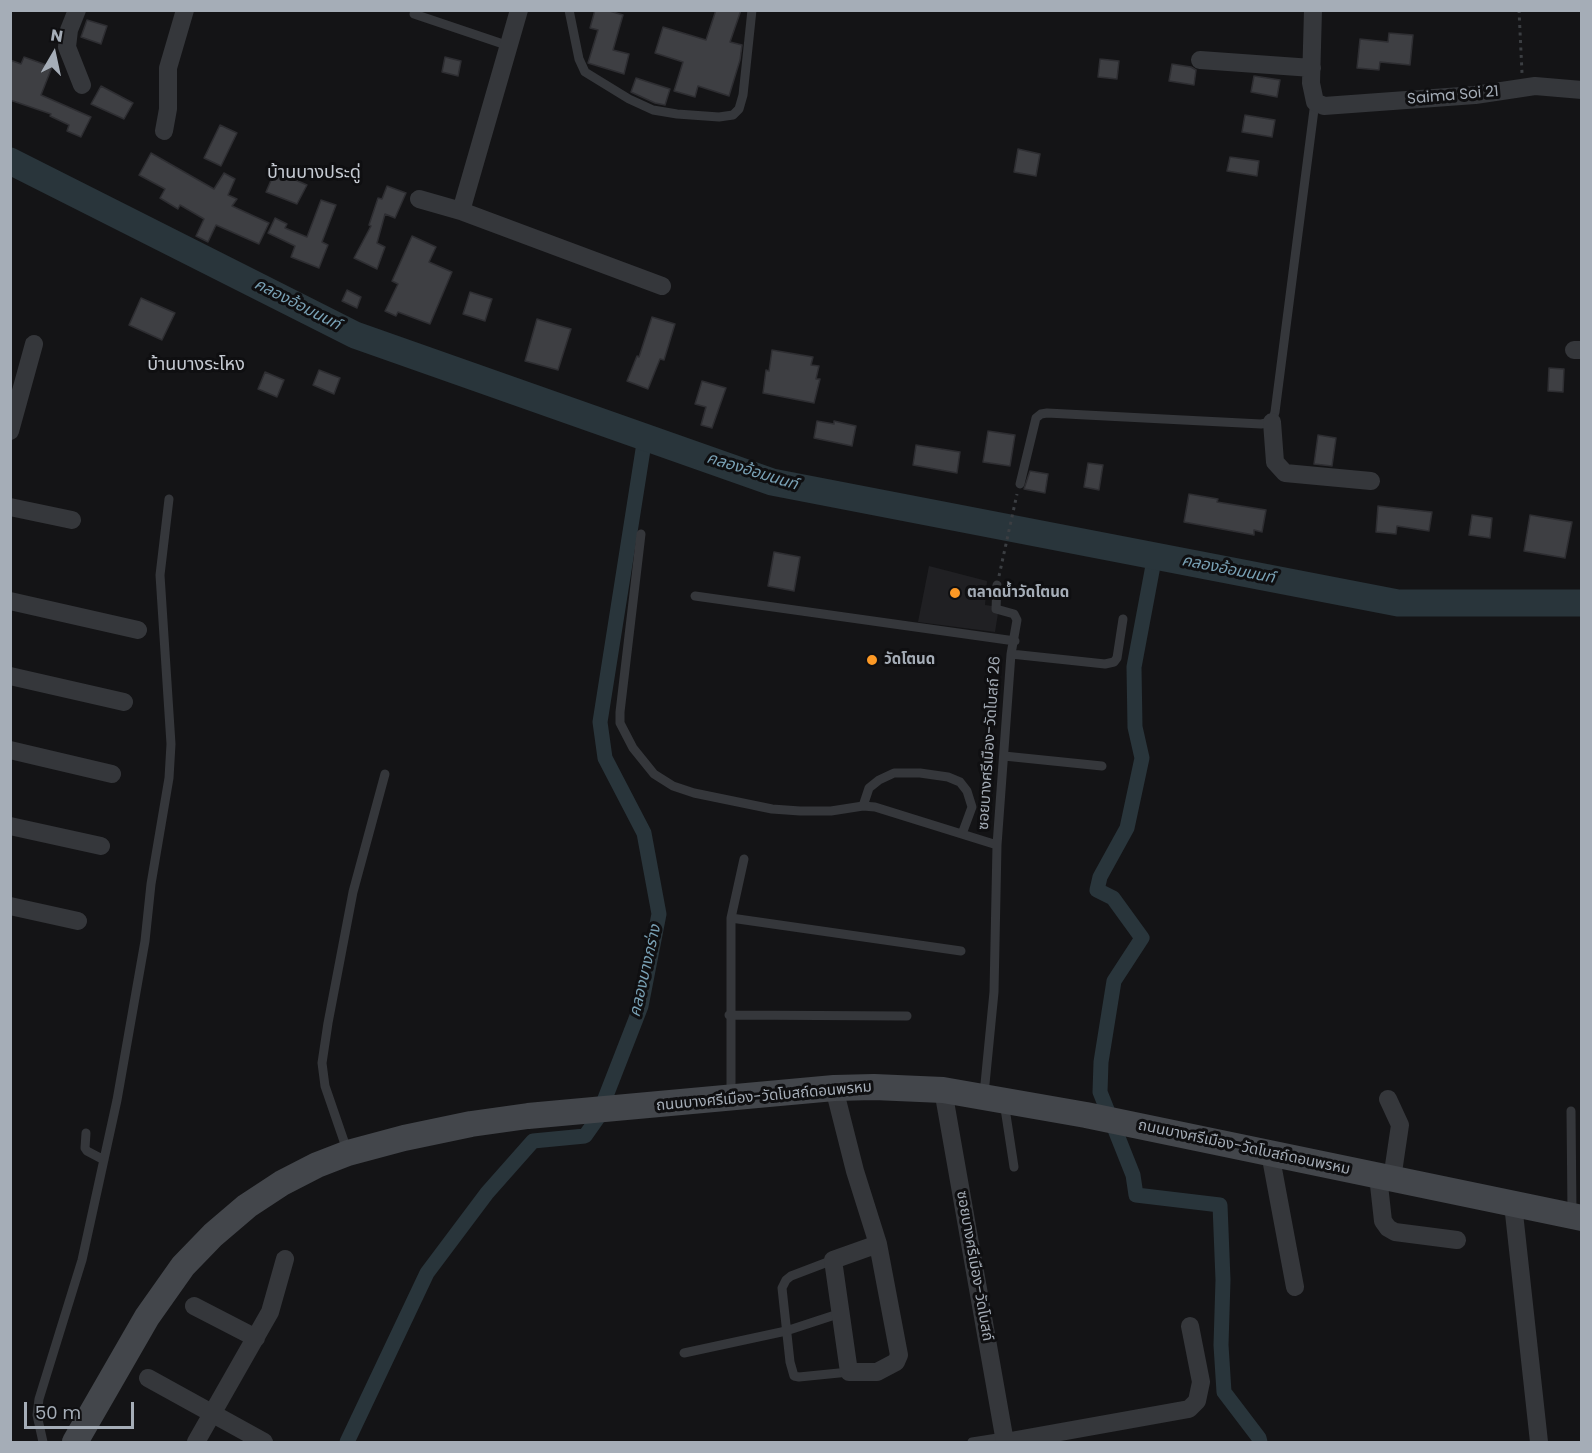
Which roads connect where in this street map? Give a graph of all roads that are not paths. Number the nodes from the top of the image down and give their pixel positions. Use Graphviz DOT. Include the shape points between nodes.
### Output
graph roads {
  1 [pos="77,10"];
  2 [pos="185,10"];
  3 [pos="519,10"];
  4 [pos="569,10"];
  5 [pos="752,10"];
  6 [pos="1314,10"];
  7 [pos="414,14"];
  8 [pos="509,46"];
  9 [pos="1200,60"];
  10 [pos="1312,68"];
  11 [pos="82,85"];
  12 [pos="1581,90"];
  13 [pos="1320,104"];
  14 [pos="164,131"];
  15 [pos="418,199"];
  16 [pos="460,211"];
  17 [pos="662,286"];
  18 [pos="33,344"];
  19 [pos="1272,422"];
  20 [pos="10,431"];
  21 [pos="1371,481"];
  22 [pos="1020,484"];
  23 [pos="169,500"];
  24 [pos="10,507"];
  25 [pos="72,520"];
  26 [pos="641,534"];
  27 [pos="997,585"];
  28 [pos="695,596"];
  29 [pos="10,601"];
  30 [pos="1123,619"];
  31 [pos="138,630"];
  32 [pos="1015,641"];
  33 [pos="1011,654"];
  34 [pos="10,676"];
  35 [pos="124,702"];
  36 [pos="10,750"];
  37 [pos="1004,756"];
  38 [pos="1102,765"];
  39 [pos="112,774"];
  40 [pos="385,774"];
  41 [pos="863,806"];
  42 [pos="10,826"];
  43 [pos="962,834"];
  44 [pos="998,845"];
  45 [pos="101,846"];
  46 [pos="744,859"];
  47 [pos="10,906"];
  48 [pos="731,918"];
  49 [pos="78,921"];
  50 [pos="961,951"];
  51 [pos="729,1015"];
  52 [pos="907,1016"];
  53 [pos="834,1088"];
  54 [pos="943,1090"];
  55 [pos="730,1099"];
  56 [pos="993,1099"];
  57 [pos="1388,1099"];
  58 [pos="1571,1111"];
  59 [pos="86,1133"];
  60 [pos="348,1153"];
  61 [pos="1270,1153"];
  62 [pos="104,1160"];
  63 [pos="1014,1167"];
  64 [pos="1385,1177"];
  65 [pos="1513,1204"];
  66 [pos="1577,1217"];
  67 [pos="1457,1240"];
  68 [pos="878,1244"];
  69 [pos="285,1259"];
  70 [pos="833,1260"];
  71 [pos="1295,1287"];
  72 [pos="194,1306"];
  73 [pos="840,1313"];
  74 [pos="1190,1326"];
  75 [pos="786,1331"];
  76 [pos="256,1338"];
  77 [pos="684,1353"];
  78 [pos="849,1372"];
  79 [pos="148,1378"];
  80 [pos="212,1413"];
  81 [pos="1004,1441"];
  82 [pos="264,1442"];
  83 [pos="43,1443"];
  84 [pos="75,1443"];
  85 [pos="196,1443"];
  86 [pos="972,1443"];
  87 [pos="1539,1443"];
  1 -- 11 [label="street" via="67,46"];
  2 -- 14 [label="street" via="168,68"];
  3 -- 8 [label="street"];
  4 -- 5 [label="lane" via="585,72 653,110 718,117 733,115 739,109"];
  6 -- 10 [label="street"];
  7 -- 8 [label="lane"];
  8 -- 16 [label="street"];
  9 -- 10 [label="street"];
  10 -- 13 [label="street" via="1311,83"];
  12 -- 13 [label="street, Saima Soi 21" via="1529,83 1498,93"];
  13 -- 19 [label="lane"];
  15 -- 16 [label="street"];
  16 -- 17 [label="street"];
  18 -- 20 [label="street"];
  19 -- 21 [label="street" via="1275,462 1285,473"];
  19 -- 22 [label="lane" via="1041,414 1036,418"];
  23 -- 62 [label="lane" via="160,575 170,778 145,941"];
  24 -- 25 [label="street"];
  26 -- 41 [label="lane" via="620,723 633,748 654,774 694,793 772,809 831,811"];
  27 -- 32 [label="lane" via="996,609 1017,616"];
  28 -- 32 [label="lane, ซอยบางศรีเมือง-วัดโบสถ์ 26"];
  29 -- 31 [label="street"];
  30 -- 33 [label="lane" via="1118,658 1114,662"];
  32 -- 33 [label="lane, ซอยบางศรีเมือง-วัดโบสถ์ 26"];
  33 -- 37 [label="lane, ซอยบางศรีเมือง-วัดโบสถ์ 26"];
  34 -- 35 [label="street"];
  36 -- 39 [label="street"];
  37 -- 38 [label="lane"];
  37 -- 44 [label="lane, ซอยบางศรีเมือง-วัดโบสถ์ 26"];
  40 -- 60 [label="lane" via="353,892 322,1063 325,1086"];
  41 -- 43 [label="lane"];
  41 -- 43 [label="lane" via="869,788 894,773 948,777 960,782 972,807"];
  42 -- 45 [label="street"];
  43 -- 44 [label="lane"];
  44 -- 56 [label="lane, ซอยบางศรีเมือง-วัดโบสถ์ 26"];
  46 -- 48 [label="lane"];
  47 -- 49 [label="street"];
  48 -- 50 [label="lane"];
  48 -- 51 [label="lane"];
  51 -- 52 [label="lane"];
  51 -- 55 [label="lane"];
  53 -- 54 [label="street, ถนนบางศรีเมือง-วัดโบสถ์ดอนพรหม"];
  53 -- 55 [label="street, ถนนบางศรีเมือง-วัดโบสถ์ดอนพรหม"];
  53 -- 68 [label="street"];
  54 -- 56 [label="street, ถนนบางศรีเมือง-วัดโบสถ์ดอนพรหม"];
  54 -- 81 [label="street, ซอยบางศรีเมือง-วัดโบสถ์"];
  55 -- 60 [label="street, ถนนบางศรีเมือง-วัดโบสถ์ดอนพรหม" via="471,1124"];
  56 -- 61 [label="street, ถนนบางศรีเมือง-วัดโบสถ์ดอนพรหม"];
  56 -- 63 [label="lane, ซอยบางศรีเมือง-วัดโบสถ์ 26"];
  57 -- 64 [label="street" via="1400,1125"];
  58 -- 66 [label="lane"];
  59 -- 62 [label="lane" via="85,1148"];
  60 -- 84 [label="street, ถนนบางศรีเมือง-วัดโบสถ์ดอนพรหม" via="265,1194 213,1235 183,1266 147,1317"];
  61 -- 64 [label="street, ถนนบางศรีเมือง-วัดโบสถ์ดอนพรหม"];
  61 -- 71 [label="street"];
  62 -- 83 [label="lane" via="82,1260 39,1399"];
  64 -- 65 [label="street, ถนนบางศรีเมือง-วัดโบสถ์ดอนพรหม"];
  64 -- 67 [label="street" via="1383,1221 1388,1228"];
  65 -- 66 [label="street, ถนนบางศรีเมือง-วัดโบสถ์ดอนพรหม"];
  65 -- 87 [label="street"];
  68 -- 70 [label="street"];
  68 -- 78 [label="street" via="899,1355 878,1372"];
  69 -- 76 [label="street" via="270,1312"];
  70 -- 73 [label="street"];
  70 -- 75 [label="lane" via="786,1280 781,1297"];
  72 -- 76 [label="street"];
  73 -- 75 [label="lane"];
  73 -- 78 [label="street"];
  74 -- 81 [label="street" via="1201,1382 1197,1401 1189,1409"];
  75 -- 77 [label="lane"];
  75 -- 78 [label="lane" via="794,1376"];
  76 -- 80 [label="street"];
  79 -- 80 [label="street"];
  80 -- 82 [label="street"];
  80 -- 85 [label="street"];
  81 -- 86 [label="lane"];
}
